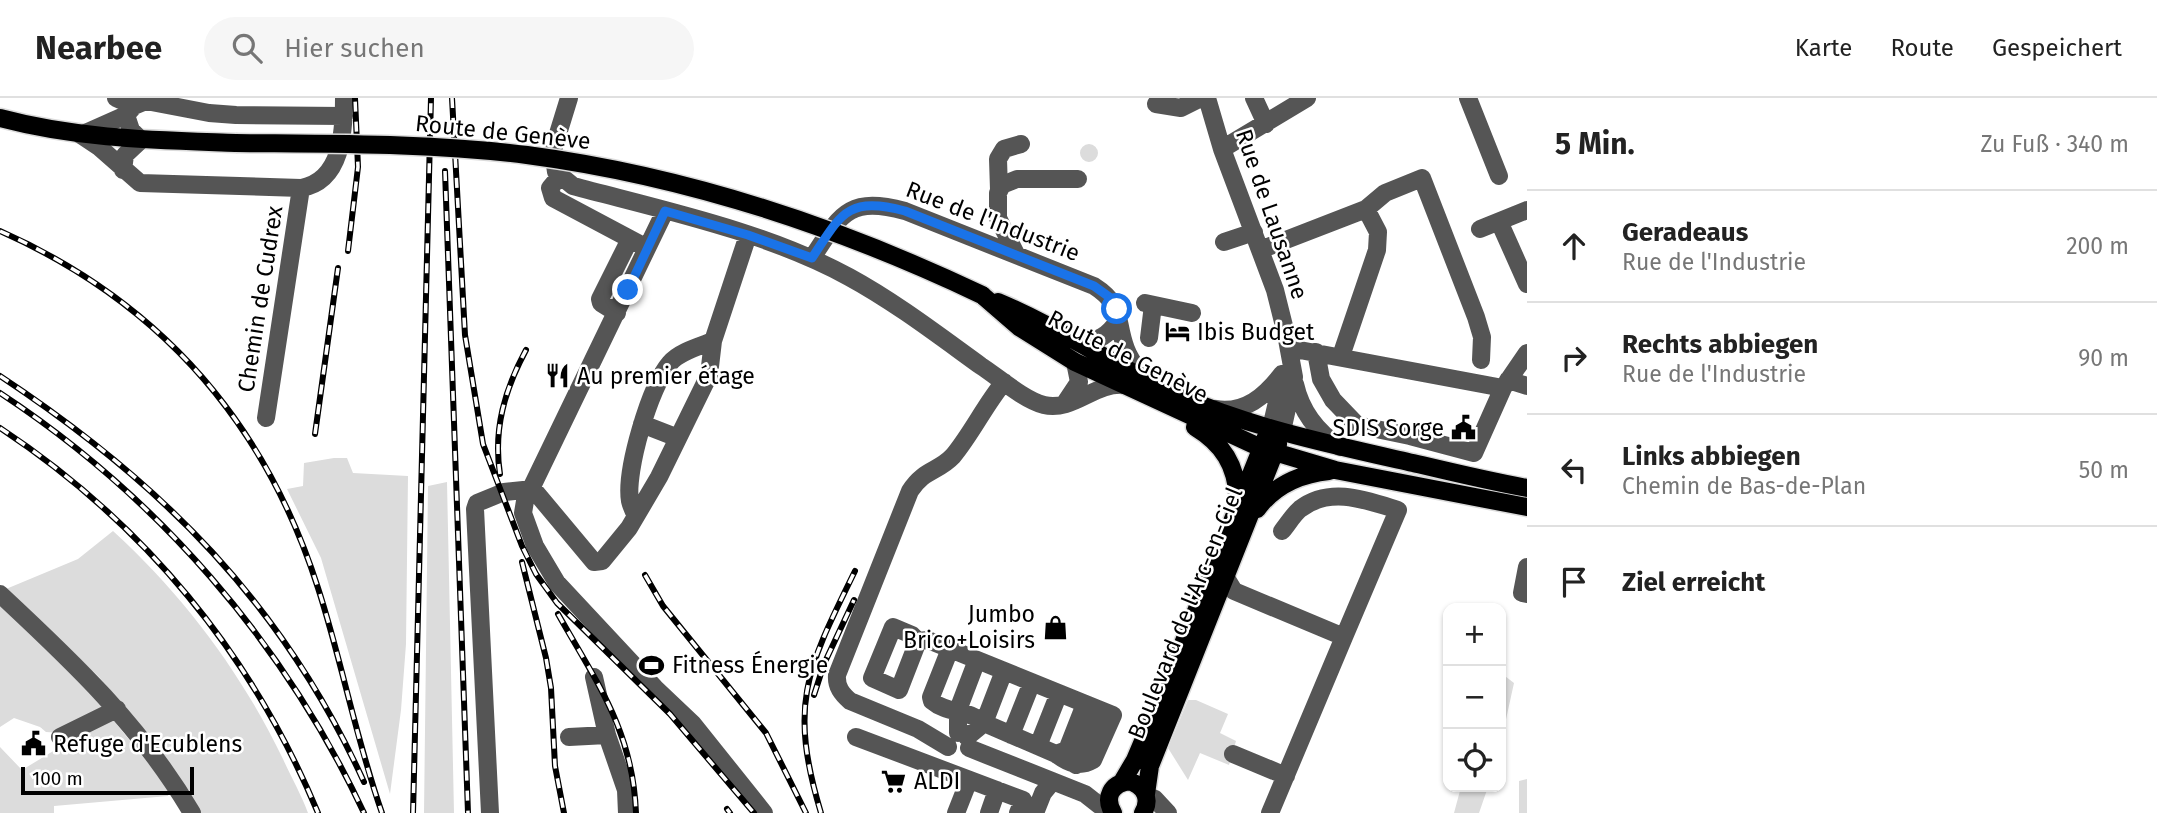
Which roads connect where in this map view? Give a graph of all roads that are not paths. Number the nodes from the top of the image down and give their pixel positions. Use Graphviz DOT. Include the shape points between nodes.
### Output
graph roads {
  1 [pos="116,98"];
  2 [pos="569,98"];
  3 [pos="1200,98"];
  4 [pos="1207,98"];
  5 [pos="1255,98"];
  6 [pos="1307,98"];
  7 [pos="1468,98"];
  8 [pos="179,102"];
  9 [pos="1156,104"];
  10 [pos="344,107"];
  11 [pos="130,111"];
  12 [pos="0,118"];
  13 [pos="1266,124"];
  14 [pos="81,135"];
  15 [pos="141,140"];
  16 [pos="1021,144"];
  17 [pos="1222,149"];
  18 [pos="123,170"];
  19 [pos="560,176"];
  20 [pos="1499,176"];
  21 [pos="1078,179"];
  22 [pos="301,188"];
  23 [pos="999,190"];
  24 [pos="1366,209"];
  25 [pos="1527,210"];
  26 [pos="665,211"];
  27 [pos="1502,228"];
  28 [pos="1480,229"];
  29 [pos="1254,232"];
  30 [pos="748,235"];
  31 [pos="630,239"];
  32 [pos="1224,242"];
  33 [pos="647,248"];
  34 [pos="1260,250"];
  35 [pos="1016,254"];
  36 [pos="812,258"];
  37 [pos="1527,284"];
  38 [pos="982,295"];
  39 [pos="1152,303"];
  40 [pos="617,313"];
  41 [pos="1192,313"];
  42 [pos="1117,315"];
  43 [pos="1149,338"];
  44 [pos="713,341"];
  45 [pos="1082,343"];
  46 [pos="1289,348"];
  47 [pos="1316,352"];
  48 [pos="1527,353"];
  49 [pos="1341,356"];
  50 [pos="1481,360"];
  51 [pos="1075,362"];
  52 [pos="1288,376"];
  53 [pos="1004,382"];
  54 [pos="1506,384"];
  55 [pos="1136,385"];
  56 [pos="1527,386"];
  57 [pos="1065,403"];
  58 [pos="1210,408"];
  59 [pos="266,418"];
  60 [pos="642,424"];
  61 [pos="1277,429"];
  62 [pos="678,438"];
  63 [pos="1340,447"];
  64 [pos="1268,450"];
  65 [pos="1335,470"];
  66 [pos="1527,488"];
  67 [pos="533,489"];
  68 [pos="1238,501"];
  69 [pos="1527,508"];
  70 [pos="1251,515"];
  71 [pos="636,516"];
  72 [pos="1282,531"];
  73 [pos="1527,567"];
  74 [pos="1226,578"];
  75 [pos="0,594"];
  76 [pos="1527,594"];
  77 [pos="1344,637"];
  78 [pos="918,641"];
  79 [pos="950,649"];
  80 [pos="977,660"];
  81 [pos="1004,671"];
  82 [pos="594,677"];
  83 [pos="1032,682"];
  84 [pos="899,690"];
  85 [pos="1059,693"];
  86 [pos="117,709"];
  87 [pos="958,710"];
  88 [pos="1089,711"];
  89 [pos="891,717"];
  90 [pos="984,723"];
  91 [pos="607,735"];
  92 [pos="1011,735"];
  93 [pos="60,737"];
  94 [pos="569,737"];
  95 [pos="856,737"];
  96 [pos="1038,747"];
  97 [pos="958,749"];
  98 [pos="1056,754"];
  99 [pos="1233,754"];
  100 [pos="1286,776"];
  101 [pos="969,780"];
  102 [pos="1052,782"];
  103 [pos="1118,785"];
  104 [pos="997,790"];
  105 [pos="1085,794"];
  106 [pos="1145,804"];
  107 [pos="1110,811"];
  108 [pos="192,813"];
  109 [pos="490,813"];
  110 [pos="627,813"];
  111 [pos="764,813"];
  112 [pos="956,813"];
  113 [pos="989,813"];
  114 [pos="1018,813"];
  115 [pos="1035,813"];
  116 [pos="1168,813"];
  117 [pos="1270,813"];
  1 -- 11 [label="street, Chemin de Cudrex"];
  2 -- 19 [label="street" via="553,150"];
  3 -- 9 [label="street" via="1181,108"];
  4 -- 17 [label="street, Rue de Lausanne"];
  5 -- 13 [label="street"];
  6 -- 13 [label="street"];
  7 -- 20 [label="street"];
  8 -- 10 [label="street, Chemin de Cudrex" via="208,113 236,115"];
  8 -- 11 [label="street, Chemin de Cudrex" via="146,101"];
  10 -- 22 [label="street, Chemin de Cudrex" via="332,169 321,181"];
  11 -- 14 [label="street"];
  11 -- 15 [label="street" via="131,130"];
  12 -- 14 [label="main road, Route de Genève"];
  13 -- 17 [label="street"];
  14 -- 15 [label="main road, Route de Genève"];
  14 -- 18 [label="street, Chemin de Cudrex"];
  15 -- 18 [label="street" via="125,155"];
  15 -- 38 [label="main road, Route de Genève, bridge" via="469,150 589,165 746,201 879,248"];
  16 -- 23 [label="street" via="1004,149 998,159"];
  17 -- 29 [label="street, Rue de Lausanne"];
  18 -- 22 [label="street, Chemin de Cudrex" via="140,183"];
  19 -- 26 [label="street" via="573,186"];
  19 -- 31 [label="street" via="550,188 552,198"];
  21 -- 23 [label="street" via="1017,179"];
  22 -- 59 [label="street, Chemin de Cudrex"];
  23 -- 35 [label="street" via="998,218"];
  24 -- 34 [label="street"];
  24 -- 49 [label="street" via="1378,232 1377,250"];
  24 -- 50 [label="street" via="1385,193 1422,178 1476,317 1482,337"];
  25 -- 28 [label="street"];
  26 -- 30 [label="street"];
  26 -- 33 [label="street"];
  27 -- 37 [label="street"];
  29 -- 32 [label="street"];
  29 -- 34 [label="street, Rue de Lausanne"];
  30 -- 36 [label="street"];
  30 -- 44 [label="street"];
  31 -- 33 [label="street"];
  31 -- 40 [label="street" via="600,299"];
  33 -- 40 [label="street"];
  34 -- 46 [label="street, Rue de Lausanne"];
  35 -- 36 [label="street, Rue de l'Industrie" via="905,211 870,205 842,216"];
  35 -- 42 [label="street, Rue de l'Industrie" via="1094,286 1112,299"];
  36 -- 53 [label="street" via="869,288"];
  38 -- 45 [label="main road, Route de Genève"];
  38 -- 51 [label="main road, Route de Genève" via="1019,327"];
  39 -- 41 [label="street"];
  39 -- 42 [label="street"];
  39 -- 43 [label="street"];
  40 -- 67 [label="street"];
  42 -- 45 [label="street" via="1105,336"];
  42 -- 55 [label="street, Rue de l'Industrie"];
  44 -- 60 [label="street" via="671,361"];
  44 -- 62 [label="street" via="709,374"];
  45 -- 55 [label="main road, Route de Genève"];
  46 -- 47 [label="street"];
  46 -- 52 [label="street, Rue de Lausanne"];
  47 -- 49 [label="street"];
  47 -- 54 [label="street" via="1321,379 1357,425 1474,453"];
  48 -- 54 [label="street"];
  49 -- 54 [label="street"];
  51 -- 55 [label="main road, Route de Genève"];
  51 -- 57 [label="street" via="1079,382"];
  52 -- 58 [label="street" via="1254,402 1232,410"];
  52 -- 61 [label="street, Rue de Lausanne"];
  52 -- 63 [label="street" via="1312,422"];
  53 -- 57 [label="street" via="1045,405"];
  53 -- 89 [label="street" via="952,457 918,478 910,491 839,668 837,683 850,701"];
  54 -- 56 [label="street"];
  55 -- 57 [label="street" via="1103,387"];
  55 -- 58 [label="main road, Route de Genève"];
  55 -- 64 [label="main road, Route de Genève"];
  55 -- 68 [label="main road" via="1220,446 1235,472"];
  58 -- 61 [label="main road, Route de Genève"];
  60 -- 62 [label="street"];
  60 -- 71 [label="street" via="631,462 630,501"];
  61 -- 63 [label="main road, Route de Genève"];
  61 -- 64 [label="main road, Rue de Lausanne"];
  62 -- 71 [label="street"];
  63 -- 66 [label="main road, Route de Genève"];
  64 -- 65 [label="main road, Route de Genève"];
  64 -- 68 [label="main road, Boulevard de l'Arc-en-Ciel"];
  64 -- 70 [label="main road, Boulevard de l'Arc-en-Ciel"];
  65 -- 69 [label="main road, Route de Genève"];
  65 -- 70 [label="main road" via="1294,479 1270,494"];
  67 -- 71 [label="street" via="594,562 602,561"];
  67 -- 109 [label="street" via="504,492 477,503 475,509"];
  67 -- 111 [label="street" via="523,513 556,583 693,724"];
  68 -- 103 [label="main road, Boulevard de l'Arc-en-Ciel" via="1135,760"];
  70 -- 74 [label="main road, Boulevard de l'Arc-en-Ciel"];
  72 -- 77 [label="street" via="1300,509 1325,496 1356,497 1398,510"];
  73 -- 76 [label="street" via="1522,593"];
  74 -- 77 [label="street" via="1234,591"];
  74 -- 106 [label="main road, Boulevard de l'Arc-en-Ciel" via="1150,766"];
  75 -- 86 [label="street"];
  77 -- 100 [label="street"];
  78 -- 79 [label="street"];
  78 -- 84 [label="street"];
  78 -- 84 [label="street" via="892,626 872,678"];
  79 -- 80 [label="street"];
  79 -- 87 [label="street" via="931,697 935,705"];
  80 -- 81 [label="street"];
  80 -- 87 [label="street"];
  81 -- 83 [label="street"];
  81 -- 90 [label="street"];
  82 -- 91 [label="street"];
  83 -- 85 [label="street"];
  83 -- 92 [label="street"];
  84 -- 89 [label="street"];
  85 -- 88 [label="street"];
  85 -- 96 [label="street"];
  86 -- 93 [label="street"];
  86 -- 108 [label="street"];
  87 -- 90 [label="street"];
  87 -- 97 [label="street"];
  88 -- 98 [label="street" via="1067,750"];
  88 -- 98 [label="street" via="1113,715 1096,758 1076,765"];
  89 -- 97 [label="street"];
  90 -- 92 [label="street"];
  90 -- 97 [label="street"];
  91 -- 94 [label="street"];
  91 -- 110 [label="street" via="626,790"];
  92 -- 96 [label="street"];
  95 -- 97 [label="street"];
  96 -- 98 [label="street"];
  97 -- 101 [label="street"];
  97 -- 102 [label="street"];
  99 -- 100 [label="street"];
  100 -- 117 [label="street"];
  101 -- 104 [label="street"];
  101 -- 112 [label="street"];
  102 -- 105 [label="street"];
  102 -- 115 [label="street"];
  103 -- 105 [label="street"];
  103 -- 106 [label="main road" via="1136,783"];
  103 -- 107 [label="main road, Boulevard de l'Arc-en-Ciel" via="1109,796"];
  104 -- 113 [label="street"];
  104 -- 114 [label="street" via="1023,800"];
  105 -- 107 [label="street"];
  106 -- 116 [label="street"];
}
